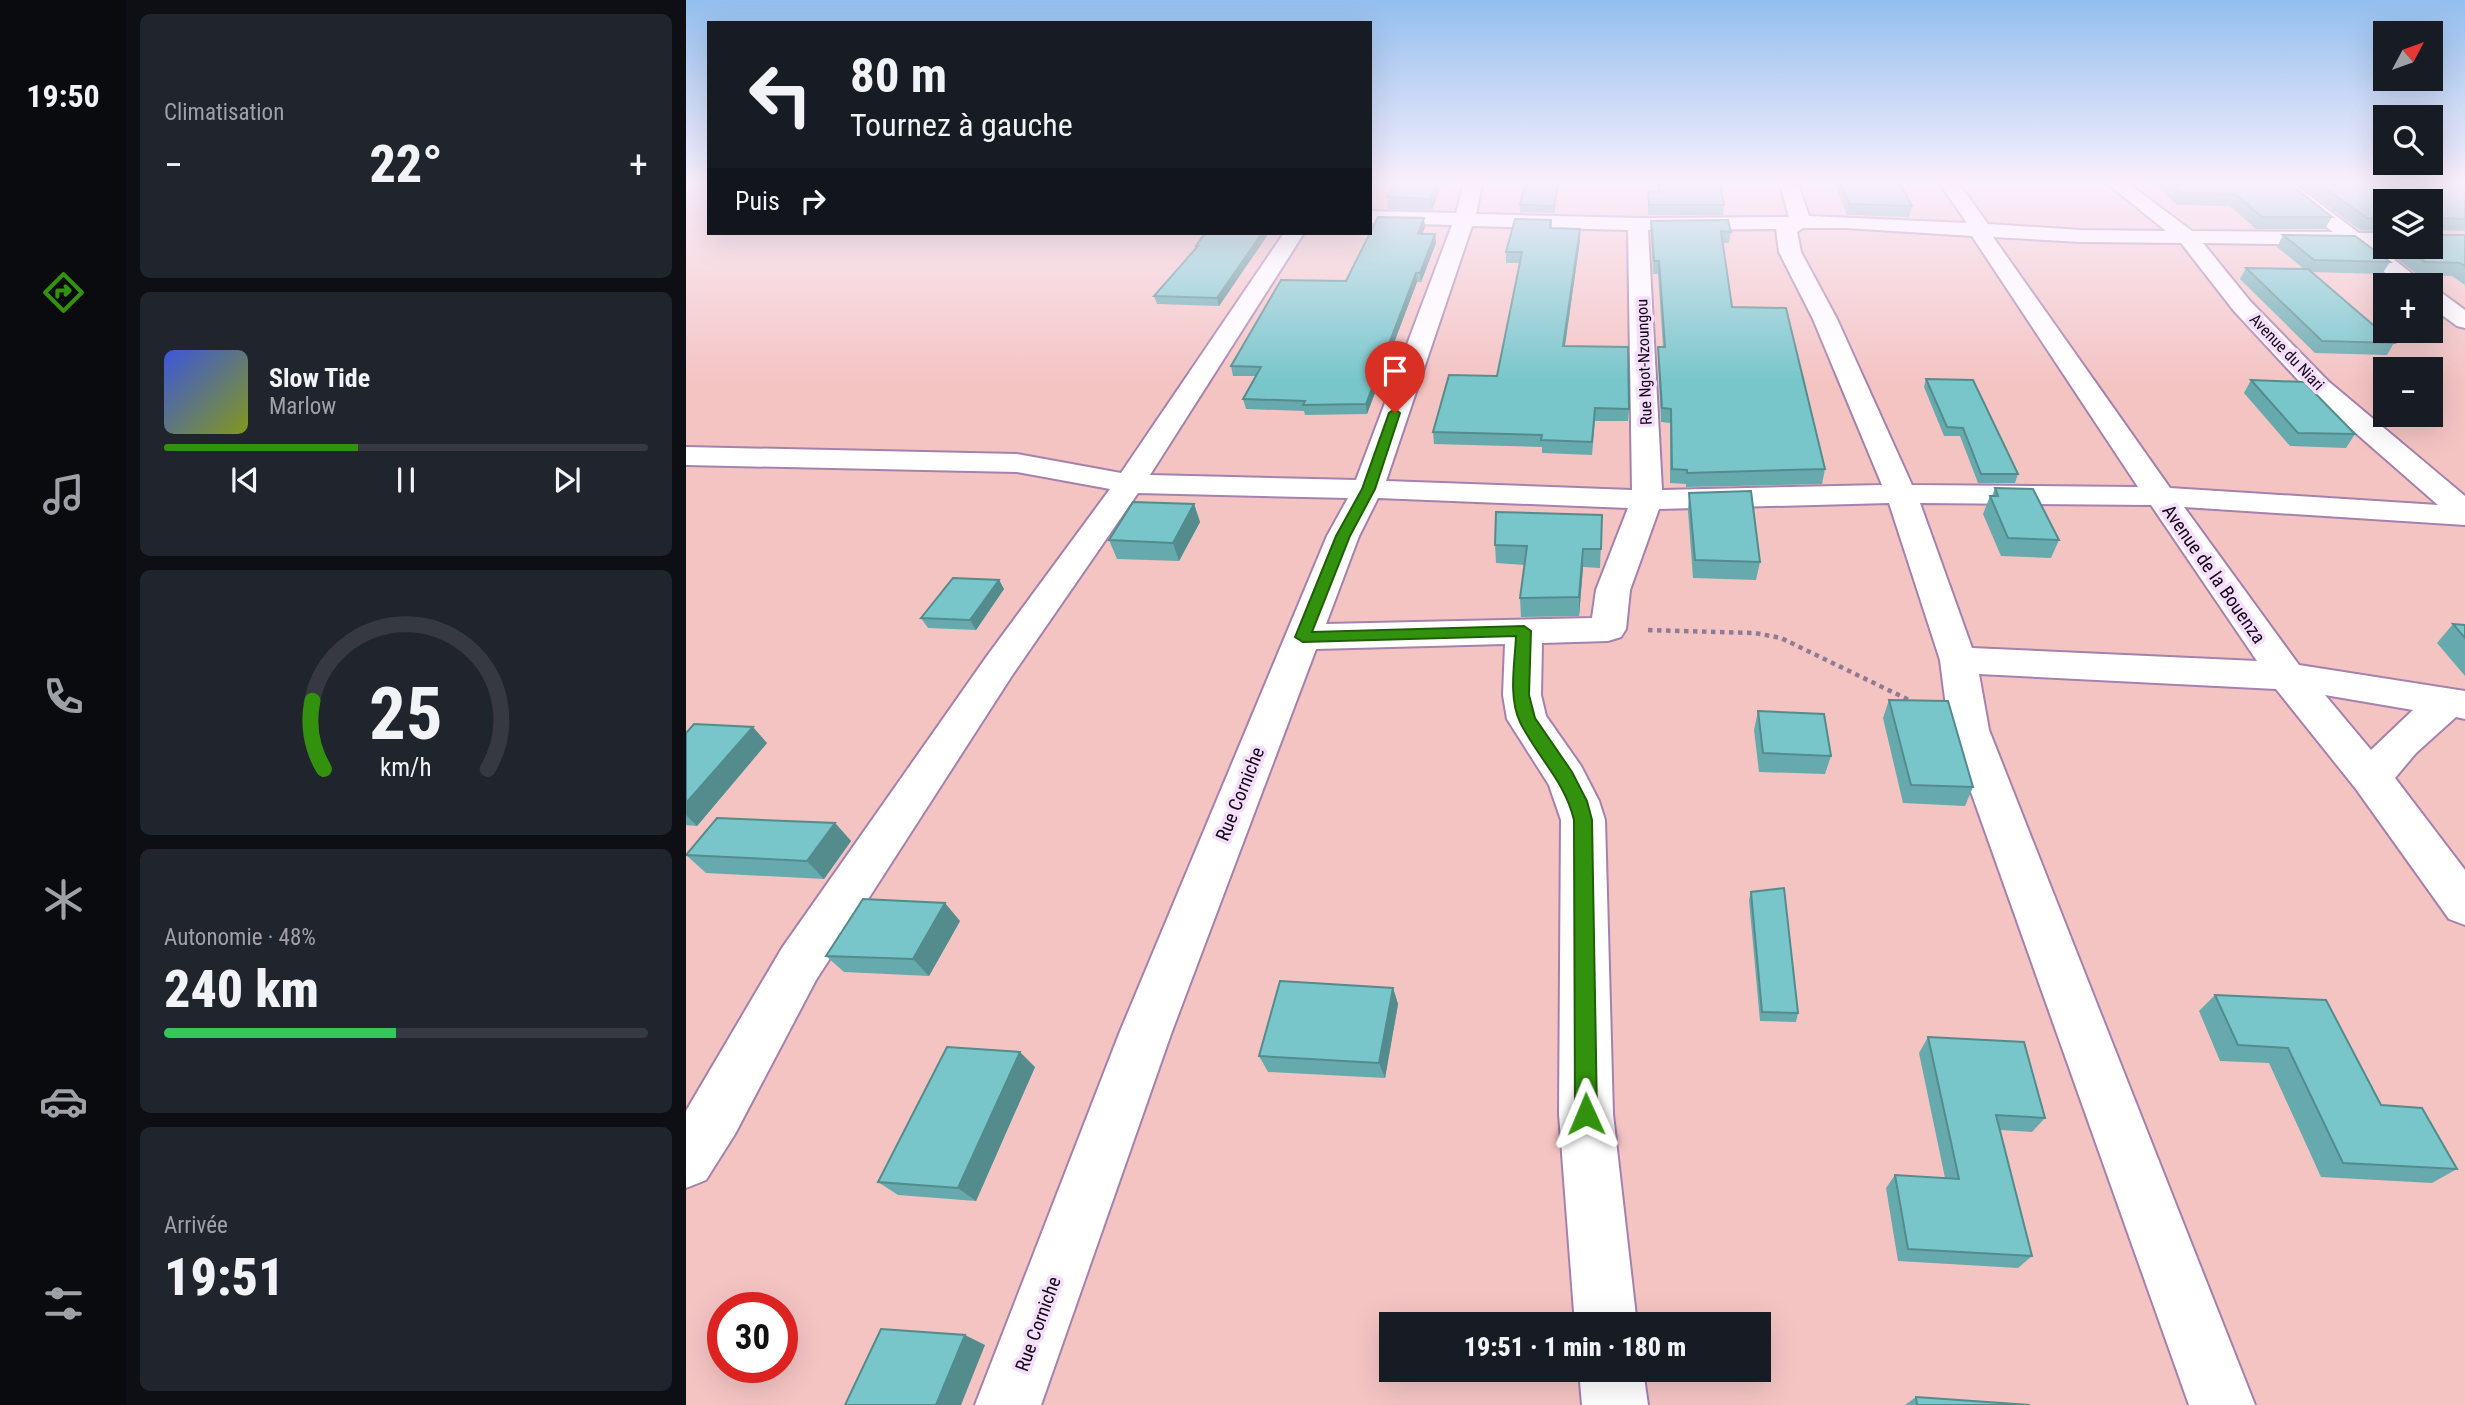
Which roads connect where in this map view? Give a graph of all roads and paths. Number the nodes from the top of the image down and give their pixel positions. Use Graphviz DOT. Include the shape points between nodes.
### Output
graph roads {
  1 [pos="1283,250"];
  2 [pos="1452,250"];
  3 [pos="1639,250"];
  4 [pos="1789,250"];
  5 [pos="1991,250"];
  6 [pos="2197,250"];
  7 [pos="2370,250"];
  8 [pos="2400,273"];
  9 [pos="2443,305"];
  10 [pos="2465,321"];
  11 [pos="686,456"];
  12 [pos="1129,484"];
  13 [pos="1368,489"];
  14 [pos="1901,494"];
  15 [pos="2159,496"];
  16 [pos="1647,500"];
  17 [pos="2465,514"];
  18 [pos="1608,629"];
  19 [pos="1524,631"];
  20 [pos="1303,637"];
  21 [pos="1958,660"];
  22 [pos="2287,676"];
  23 [pos="2456,704"];
  24 [pos="1969,730"];
  25 [pos="2371,779"];
  26 [pos="2465,905"];
  27 [pos="686,1160"];
  28 [pos="1605,1312"];
  29 [pos="1612,1382"];
  30 [pos="1009,1405"];
  31 [pos="1615,1405"];
  32 [pos="2222,1405"];
  1 -- 12 [label="street"];
  2 -- 13 [label="street, Rue Corniche"];
  3 -- 16 [label="street, Rue Ngot-Nzoungou"];
  4 -- 14 [label="street" via="1825,319"];
  5 -- 15 [label="street, Avenue de la Bouenza"];
  6 -- 17 [label="street, Avenue du Niari" via="2242,306 2319,387"];
  7 -- 8 [label="street"];
  9 -- 10 [label="street"];
  11 -- 12 [label="street" via="1017,463"];
  12 -- 13 [label="street"];
  12 -- 27 [label="street" via="1000,665 799,964 716,1115"];
  13 -- 16 [label="street"];
  13 -- 20 [label="street, Rue Corniche" via="1343,536"];
  14 -- 15 [label="street"];
  14 -- 16 [label="street"];
  14 -- 21 [label="street"];
  15 -- 17 [label="street"];
  15 -- 22 [label="street, Avenue de la Bouenza"];
  16 -- 18 [label="street" via="1613,590"];
  18 -- 19 [label="street"];
  18 -- 24 [label="path" via="1755,633 1782,638"];
  19 -- 20 [label="street"];
  19 -- 28 [label="street" via="1521,695 1527,719 1566,776 1583,820 1586,1114"];
  20 -- 30 [label="street, Rue Corniche" via="1144,1034"];
  21 -- 22 [label="street"];
  21 -- 24 [label="street"];
  22 -- 23 [label="street"];
  22 -- 25 [label="street, Avenue de la Bouenza"];
  23 -- 25 [label="street" via="2402,742"];
  24 -- 32 [label="street"];
  25 -- 26 [label="street, Avenue de la Bouenza"];
  29 -- 31 [label="street"];
}
